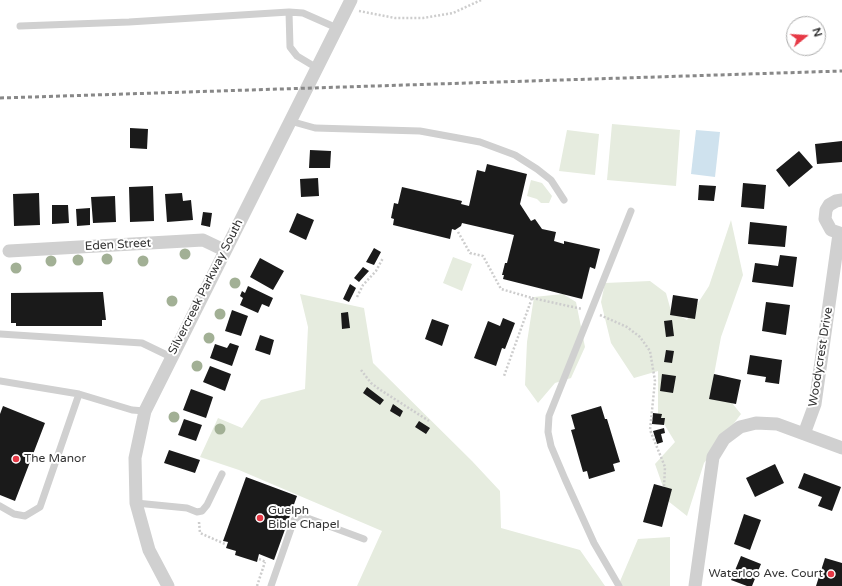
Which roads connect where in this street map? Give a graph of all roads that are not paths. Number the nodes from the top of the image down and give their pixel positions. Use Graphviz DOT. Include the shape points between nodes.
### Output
graph roads {
  1 [pos="349,4"];
  2 [pos="289,12"];
  3 [pos="20,26"];
  4 [pos="337,28"];
  5 [pos="317,68"];
  6 [pos="290,121"];
  7 [pos="564,200"];
  8 [pos="842,200"];
  9 [pos="631,210"];
  10 [pos="840,234"];
  11 [pos="224,250"];
  12 [pos="4,253"];
  13 [pos="0,334"];
  14 [pos="171,357"];
  15 [pos="0,380"];
  16 [pos="79,394"];
  17 [pos="145,411"];
  18 [pos="804,434"];
  19 [pos="842,448"];
  20 [pos="222,474"];
  21 [pos="136,503"];
  22 [pos="0,506"];
  23 [pos="364,539"];
  24 [pos="168,586"];
  25 [pos="271,586"];
  26 [pos="618,586"];
  27 [pos="695,586"];
  1 -- 4 [label="street, Silvercreek Parkway South"];
  2 -- 3 [label="lane"];
  2 -- 4 [label="lane" via="303,13"];
  2 -- 5 [label="lane" via="290,47 297,56"];
  4 -- 5 [label="street, Silvercreek Parkway South"];
  5 -- 6 [label="street, Silvercreek Parkway South"];
  6 -- 7 [label="lane" via="315,128 420,131 480,142 515,155 537,169 551,180"];
  6 -- 11 [label="street, Silvercreek Parkway South"];
  8 -- 10 [label="street, Woodycrest Drive" via="829,205 825,213 827,226"];
  9 -- 26 [label="lane" via="550,416 548,432 551,446 594,543"];
  10 -- 18 [label="street, Woodycrest Drive" via="815,404"];
  11 -- 12 [label="street, Eden Street" via="203,240"];
  11 -- 14 [label="street, Silvercreek Parkway South"];
  13 -- 14 [label="lane" via="142,343"];
  14 -- 17 [label="street, Silvercreek Parkway South"];
  15 -- 16 [label="lane"];
  16 -- 17 [label="lane" via="132,410"];
  16 -- 22 [label="lane" via="40,507 25,516 14,514"];
  17 -- 21 [label="street, Silvercreek Parkway South" via="135,458"];
  18 -- 19 [label="street"];
  18 -- 27 [label="street" via="777,424 756,423 740,427 724,439 713,457"];
  20 -- 21 [label="lane" via="202,511"];
  21 -- 24 [label="street, Silvercreek Parkway South" via="149,550"];
  23 -- 25 [label="lane" via="302,516 298,517 294,520"];
}
